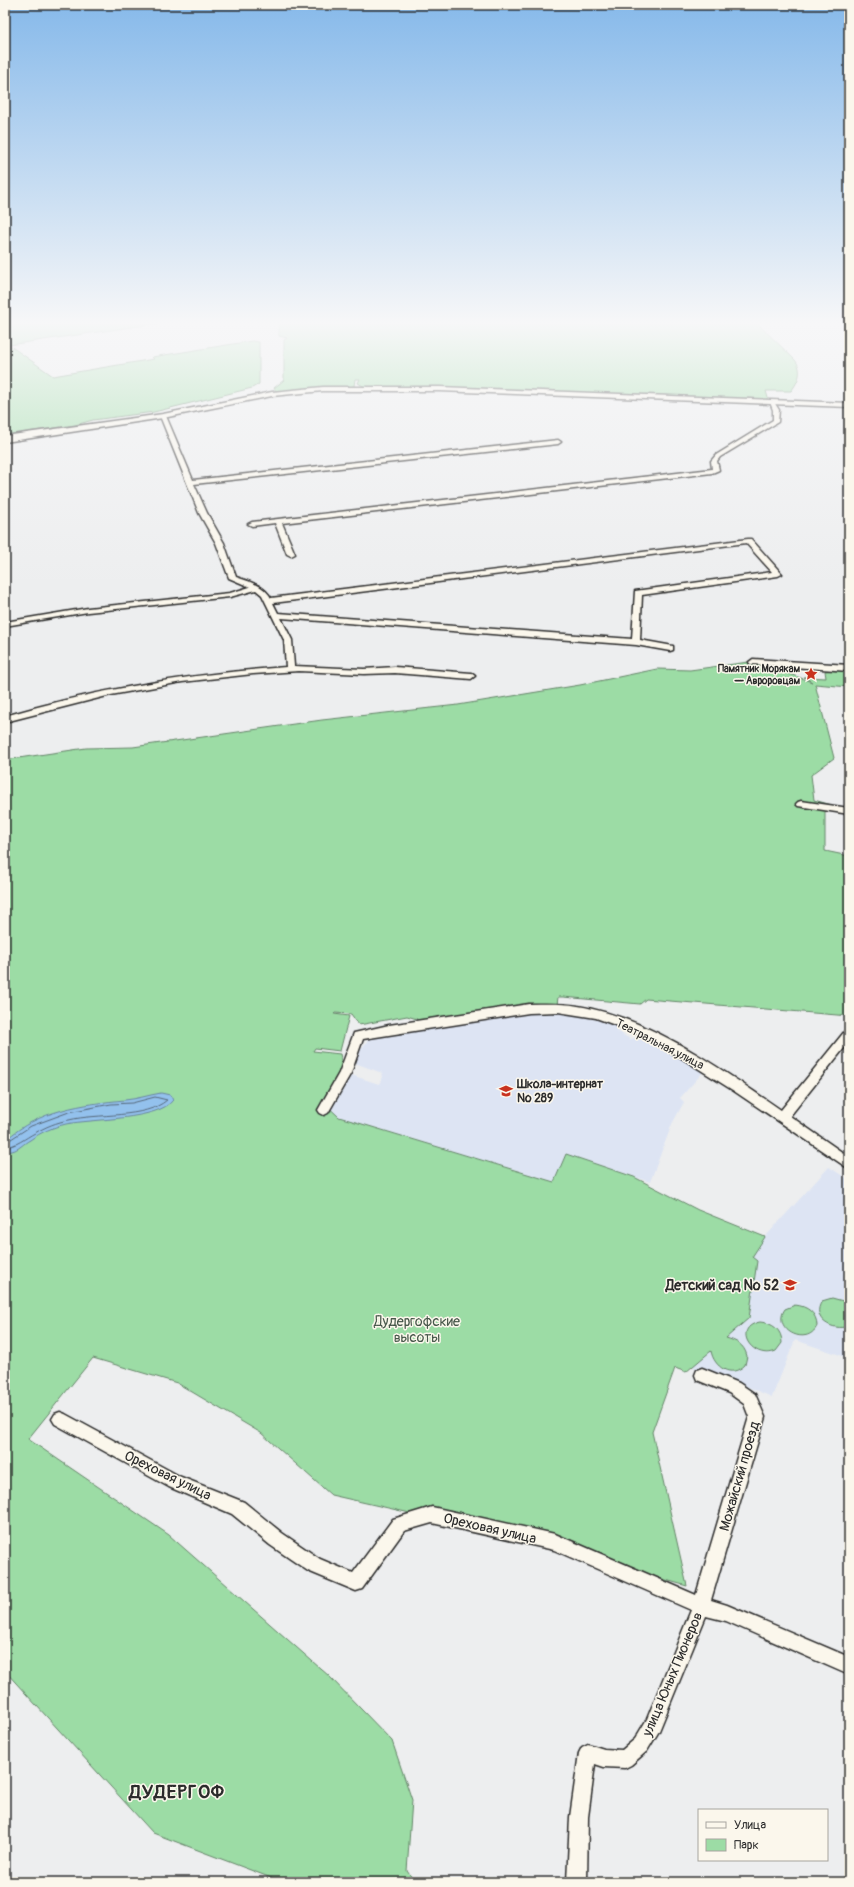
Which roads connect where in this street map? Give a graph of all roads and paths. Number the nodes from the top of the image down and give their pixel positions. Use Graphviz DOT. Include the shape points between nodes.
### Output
graph roads {
  1 [pos="188,411"];
  2 [pos="776,411"];
  3 [pos="163,416"];
  4 [pos="5,440"];
  5 [pos="558,442"];
  6 [pos="190,482"];
  7 [pos="278,521"];
  8 [pos="252,524"];
  9 [pos="291,554"];
  10 [pos="256,587"];
  11 [pos="269,601"];
  12 [pos="277,615"];
  13 [pos="5,624"];
  14 [pos="636,642"];
  15 [pos="670,648"];
  16 [pos="753,662"];
  17 [pos="849,668"];
  18 [pos="290,669"];
  19 [pos="471,676"];
  20 [pos="5,719"];
  21 [pos="801,804"];
  22 [pos="849,811"];
  23 [pos="849,1034"];
  24 [pos="324,1110"];
  25 [pos="782,1118"];
  26 [pos="849,1164"];
  27 [pos="702,1375"];
  28 [pos="60,1419"];
  29 [pos="701,1606"];
  30 [pos="849,1666"];
  31 [pos="577,1882"];
  1 -- 3 [label="street"];
  2 -- 7 [label="street" via="778,416 776,421 718,456 714,461 716,470 712,472"];
  3 -- 4 [label="street"];
  3 -- 6 [label="street"];
  5 -- 6 [label="street"];
  6 -- 10 [label="street" via="203,513 220,543 233,578"];
  7 -- 8 [label="street"];
  7 -- 9 [label="street"];
  10 -- 11 [label="street"];
  10 -- 13 [label="street" via="230,595 103,608"];
  11 -- 12 [label="street"];
  11 -- 14 [label="street" via="748,541 778,574 638,594"];
  12 -- 14 [label="street"];
  12 -- 18 [label="street" via="288,640"];
  14 -- 15 [label="street"];
  16 -- 17 [label="street"];
  18 -- 19 [label="street" via="417,671"];
  18 -- 20 [label="street" via="180,678 42,708"];
  21 -- 22 [label="street"];
  23 -- 25 [label="street"];
  24 -- 25 [label="street, Театральная улица" via="345,1072 358,1036 381,1030 505,1012 560,1008 624,1023 682,1053"];
  25 -- 26 [label="street, Театральная улица"];
  27 -- 29 [label="street, Можайский проезд" via="734,1388 750,1399 757,1417"];
  28 -- 29 [label="street, Ореховая улица" via="176,1482 238,1508 314,1565 356,1583 399,1525 432,1515 555,1542"];
  29 -- 30 [label="street, Ореховая улица" via="727,1613"];
  29 -- 31 [label="street, улица Юных Пионеров" via="653,1725 641,1745 624,1759 604,1758 588,1753 579,1803"];
}
